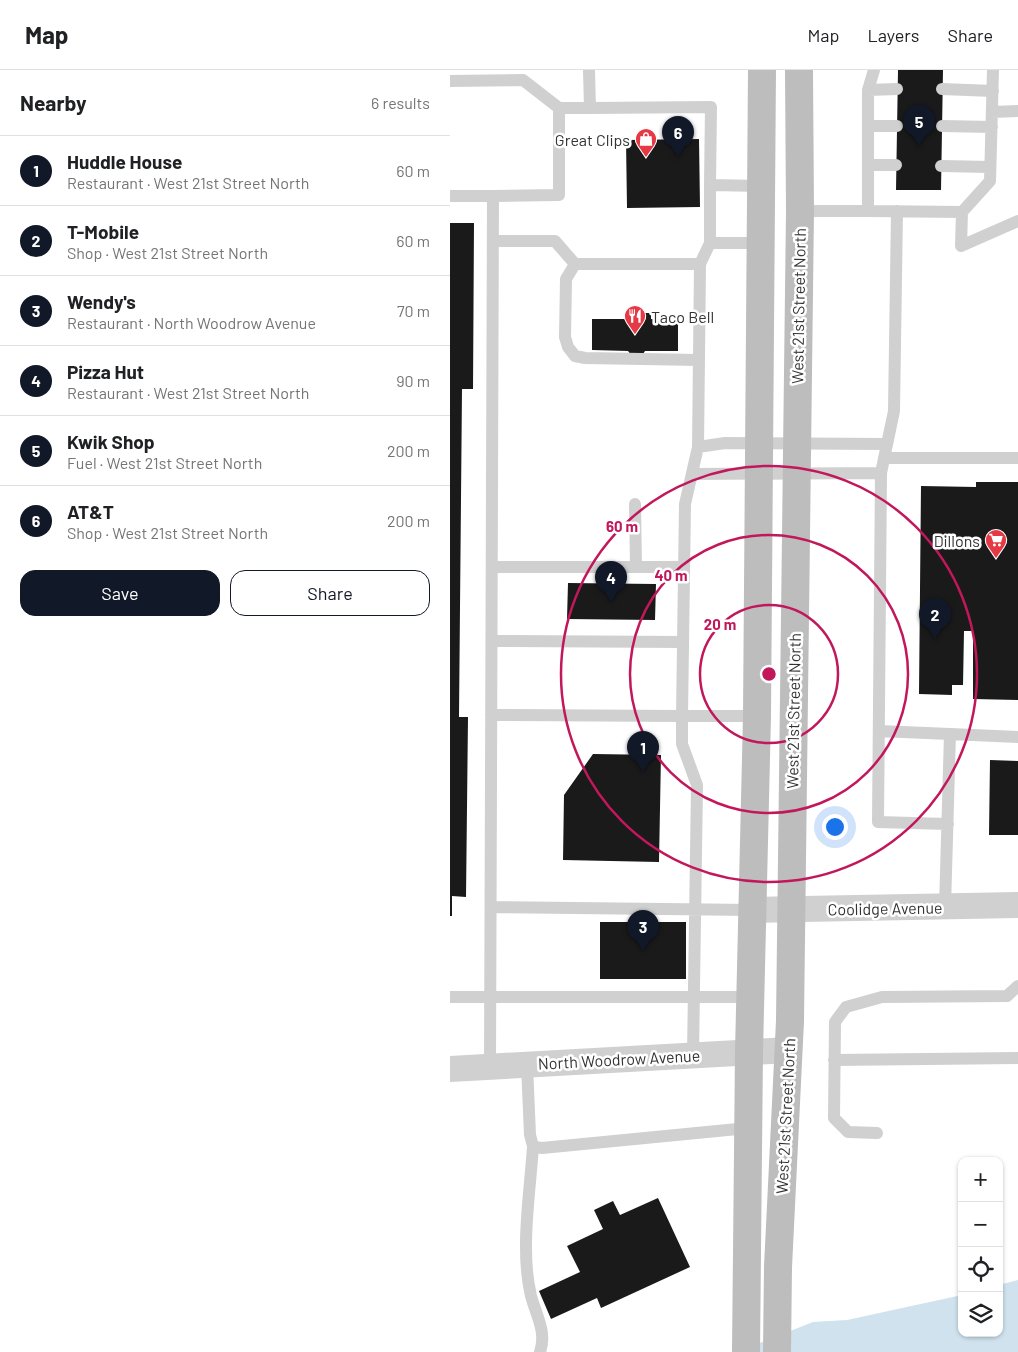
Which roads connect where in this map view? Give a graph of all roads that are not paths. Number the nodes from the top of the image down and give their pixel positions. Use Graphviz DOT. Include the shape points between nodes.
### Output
graph roads {
  1 [pos="513,70"];
  2 [pos="589,70"];
  3 [pos="762,70"];
  4 [pos="799,70"];
  5 [pos="874,70"];
  6 [pos="993,70"];
  7 [pos="523,80"];
  8 [pos="450,81"];
  9 [pos="897,89"];
  10 [pos="942,89"];
  11 [pos="868,90"];
  12 [pos="992,91"];
  13 [pos="559,108"];
  14 [pos="590,108"];
  15 [pos="1018,111"];
  16 [pos="992,112"];
  17 [pos="868,126"];
  18 [pos="897,126"];
  19 [pos="942,126"];
  20 [pos="992,127"];
  21 [pos="896,165"];
  22 [pos="868,166"];
  23 [pos="942,166"];
  24 [pos="990,167"];
  25 [pos="710,185"];
  26 [pos="761,186"];
  27 [pos="450,196"];
  28 [pos="493,196"];
  29 [pos="800,211"];
  30 [pos="868,211"];
  31 [pos="897,211"];
  32 [pos="962,212"];
  33 [pos="1018,221"];
  34 [pos="493,241"];
  35 [pos="710,242"];
  36 [pos="760,243"];
  37 [pos="575,264"];
  38 [pos="700,264"];
  39 [pos="699,360"];
  40 [pos="759,444"];
  41 [pos="796,444"];
  42 [pos="887,444"];
  43 [pos="698,447"];
  44 [pos="884,458"];
  45 [pos="1018,458"];
  46 [pos="881,473"];
  47 [pos="692,474"];
  48 [pos="758,474"];
  49 [pos="796,474"];
  50 [pos="635,504"];
  51 [pos="636,566"];
  52 [pos="492,567"];
  53 [pos="684,567"];
  54 [pos="492,641"];
  55 [pos="683,642"];
  56 [pos="491,715"];
  57 [pos="682,716"];
  58 [pos="757,716"];
  59 [pos="879,731"];
  60 [pos="950,734"];
  61 [pos="1018,737"];
  62 [pos="948,824"];
  63 [pos="1018,905"];
  64 [pos="491,907"];
  65 [pos="945,907"];
  66 [pos="695,909"];
  67 [pos="752,910"];
  68 [pos="791,910"];
  69 [pos="1018,986"];
  70 [pos="489,996"];
  71 [pos="450,997"];
  72 [pos="694,997"];
  73 [pos="750,997"];
  74 [pos="789,1050"];
  75 [pos="749,1052"];
  76 [pos="693,1055"];
  77 [pos="1018,1058"];
  78 [pos="834,1060"];
  79 [pos="527,1065"];
  80 [pos="490,1067"];
  81 [pos="450,1069"];
  82 [pos="748,1128"];
  83 [pos="878,1133"];
  84 [pos="533,1146"];
  85 [pos="540,1352"];
  86 [pos="746,1352"];
  87 [pos="777,1352"];
  1 -- 7 [label="lane"];
  2 -- 14 [label="lane"];
  3 -- 26 [label="main road, West 21st Street North"];
  4 -- 29 [label="main road, West 21st Street North"];
  5 -- 11 [label="lane"];
  6 -- 12 [label="lane"];
  7 -- 8 [label="lane"];
  7 -- 13 [label="lane"];
  9 -- 11 [label="lane"];
  10 -- 12 [label="lane"];
  11 -- 17 [label="lane"];
  12 -- 16 [label="lane"];
  13 -- 14 [label="lane"];
  13 -- 28 [label="lane" via="559,195"];
  14 -- 25 [label="lane" via="710,107"];
  15 -- 16 [label="lane"];
  16 -- 20 [label="lane"];
  17 -- 18 [label="lane"];
  17 -- 22 [label="lane"];
  19 -- 20 [label="lane"];
  20 -- 24 [label="lane"];
  21 -- 22 [label="lane"];
  22 -- 30 [label="lane"];
  23 -- 24 [label="lane"];
  24 -- 32 [label="lane" via="990,181"];
  25 -- 26 [label="lane"];
  25 -- 35 [label="lane"];
  26 -- 36 [label="main road, West 21st Street North"];
  27 -- 28 [label="lane"];
  28 -- 34 [label="lane"];
  29 -- 30 [label="lane"];
  29 -- 41 [label="main road, West 21st Street North"];
  30 -- 31 [label="lane"];
  31 -- 32 [label="lane"];
  31 -- 42 [label="lane" via="894,411"];
  32 -- 33 [label="lane" via="961,246"];
  34 -- 37 [label="lane" via="555,241"];
  34 -- 52 [label="lane"];
  35 -- 36 [label="lane"];
  35 -- 38 [label="lane"];
  36 -- 40 [label="main road, West 21st Street North"];
  37 -- 38 [label="lane"];
  37 -- 39 [label="lane" via="566,279 565,337 575,356"];
  38 -- 39 [label="lane"];
  39 -- 43 [label="lane"];
  40 -- 41 [label="lane"];
  40 -- 43 [label="lane" via="725,443"];
  40 -- 48 [label="main road, West 21st Street North"];
  41 -- 42 [label="lane"];
  41 -- 49 [label="main road, West 21st Street North"];
  42 -- 44 [label="lane"];
  43 -- 47 [label="lane"];
  44 -- 45 [label="lane"];
  44 -- 46 [label="lane"];
  46 -- 49 [label="lane"];
  46 -- 59 [label="lane"];
  47 -- 48 [label="lane"];
  47 -- 53 [label="lane" via="685,504"];
  48 -- 49 [label="lane"];
  48 -- 58 [label="main road, West 21st Street North"];
  49 -- 68 [label="main road, West 21st Street North"];
  50 -- 51 [label="lane"];
  51 -- 52 [label="lane"];
  51 -- 53 [label="lane"];
  52 -- 54 [label="lane"];
  53 -- 55 [label="lane"];
  54 -- 55 [label="lane"];
  54 -- 56 [label="lane"];
  55 -- 57 [label="lane"];
  56 -- 57 [label="lane"];
  56 -- 64 [label="lane"];
  57 -- 58 [label="lane"];
  57 -- 66 [label="lane" via="682,744 697,785"];
  58 -- 67 [label="main road, West 21st Street North"];
  59 -- 60 [label="lane"];
  59 -- 62 [label="lane" via="878,822"];
  60 -- 61 [label="lane"];
  60 -- 62 [label="lane"];
  62 -- 65 [label="lane"];
  63 -- 65 [label="street, Coolidge Avenue"];
  64 -- 66 [label="lane"];
  64 -- 70 [label="lane"];
  65 -- 68 [label="street, Coolidge Avenue"];
  66 -- 67 [label="lane"];
  66 -- 72 [label="lane"];
  67 -- 68 [label="street, Coolidge Avenue"];
  67 -- 73 [label="main road, West 21st Street North"];
  68 -- 74 [label="main road, West 21st Street North"];
  69 -- 78 [label="lane" via="1007,996 882,997 846,1007 835,1022"];
  70 -- 71 [label="lane"];
  70 -- 72 [label="lane"];
  70 -- 80 [label="lane"];
  72 -- 73 [label="lane"];
  72 -- 76 [label="lane"];
  73 -- 75 [label="main road, West 21st Street North"];
  74 -- 75 [label="street, North Woodrow Avenue"];
  74 -- 87 [label="main road, West 21st Street North"];
  75 -- 76 [label="street, North Woodrow Avenue"];
  75 -- 82 [label="main road, West 21st Street North"];
  76 -- 79 [label="street, North Woodrow Avenue"];
  77 -- 78 [label="lane"];
  78 -- 83 [label="lane" via="834,1118 848,1132"];
  79 -- 80 [label="street, North Woodrow Avenue"];
  79 -- 84 [label="lane"];
  80 -- 81 [label="street, North Woodrow Avenue"];
  82 -- 84 [label="lane" via="558,1147"];
  82 -- 86 [label="main road, West 21st Street North"];
  84 -- 85 [label="lane" via="526,1266 541,1325 543,1344"];
}
